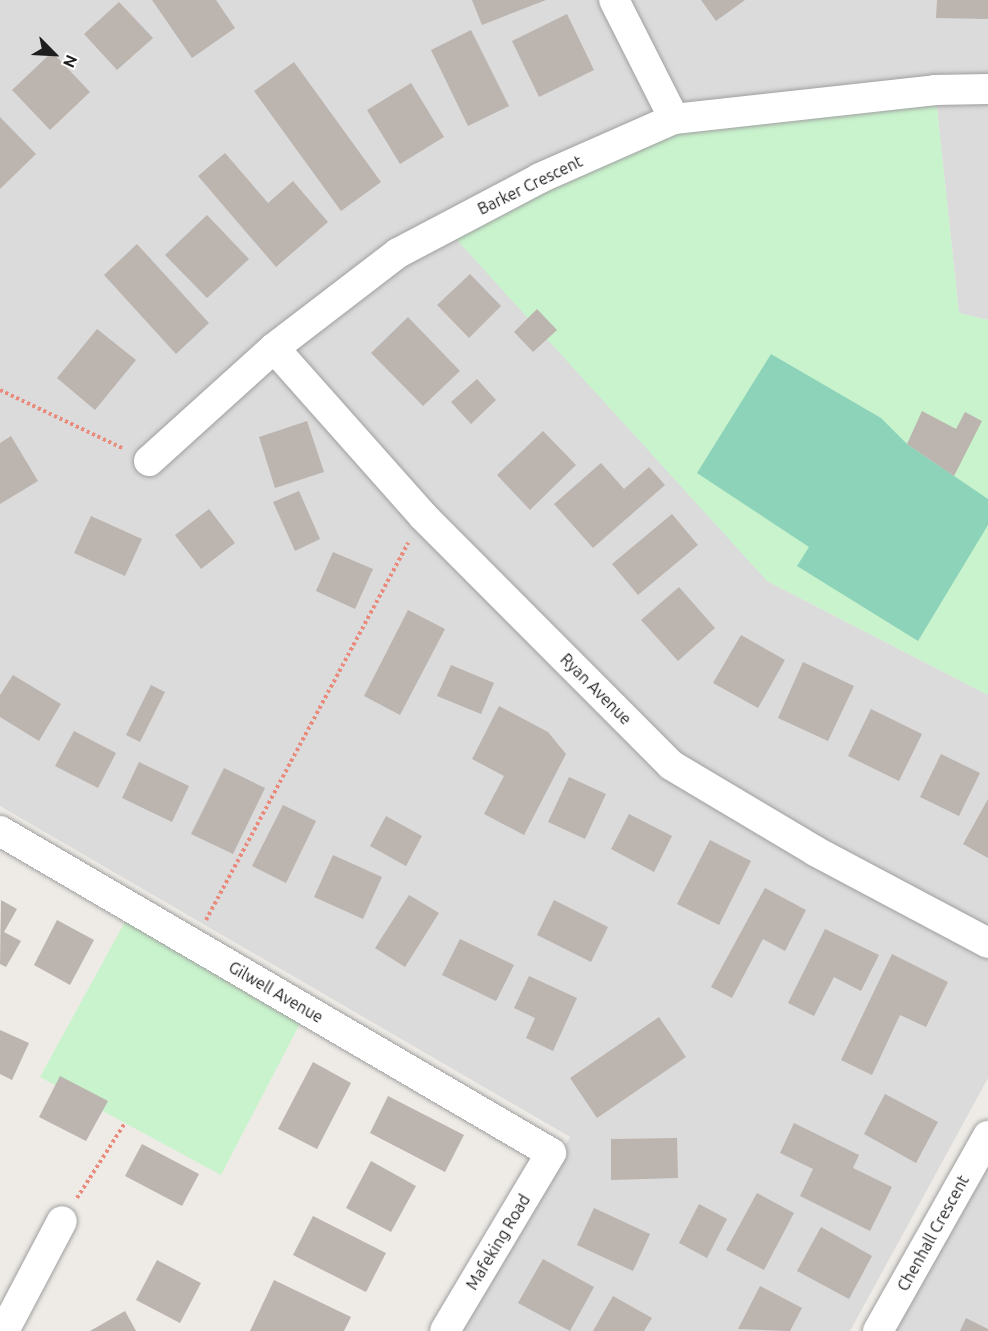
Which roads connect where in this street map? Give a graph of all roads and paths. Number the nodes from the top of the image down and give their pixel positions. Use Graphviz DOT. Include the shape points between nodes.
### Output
graph roads {
  1 [pos="614,0"];
  2 [pos="988,89"];
  3 [pos="674,119"];
  4 [pos="274,348"];
  5 [pos="0,390"];
  6 [pos="149,461"];
  7 [pos="423,516"];
  8 [pos="0,831"];
  9 [pos="988,943"];
  10 [pos="194,944"];
  11 [pos="125,1123"];
  12 [pos="988,1136"];
  13 [pos="551,1153"];
  14 [pos="62,1221"];
  15 [pos="4,1331"];
  16 [pos="445,1331"];
  17 [pos="878,1331"];
  1 -- 3 [label="street"];
  2 -- 3 [label="street, Barker Crescent" via="935,90"];
  3 -- 4 [label="street, Barker Crescent" via="540,178 398,253"];
  4 -- 6 [label="street, Barker Crescent"];
  4 -- 7 [label="street, Ryan Avenue"];
  5 -- 6 [label="path"];
  7 -- 9 [label="street, Ryan Avenue" via="671,765 815,851"];
  7 -- 10 [label="path"];
  8 -- 10 [label="street, Gilwell Avenue"];
  10 -- 13 [label="street, Gilwell Avenue"];
  11 -- 14 [label="path"];
  12 -- 17 [label="street, Chenhall Crescent"];
  13 -- 16 [label="street, Mafeking Road"];
  14 -- 15 [label="street"];
}
